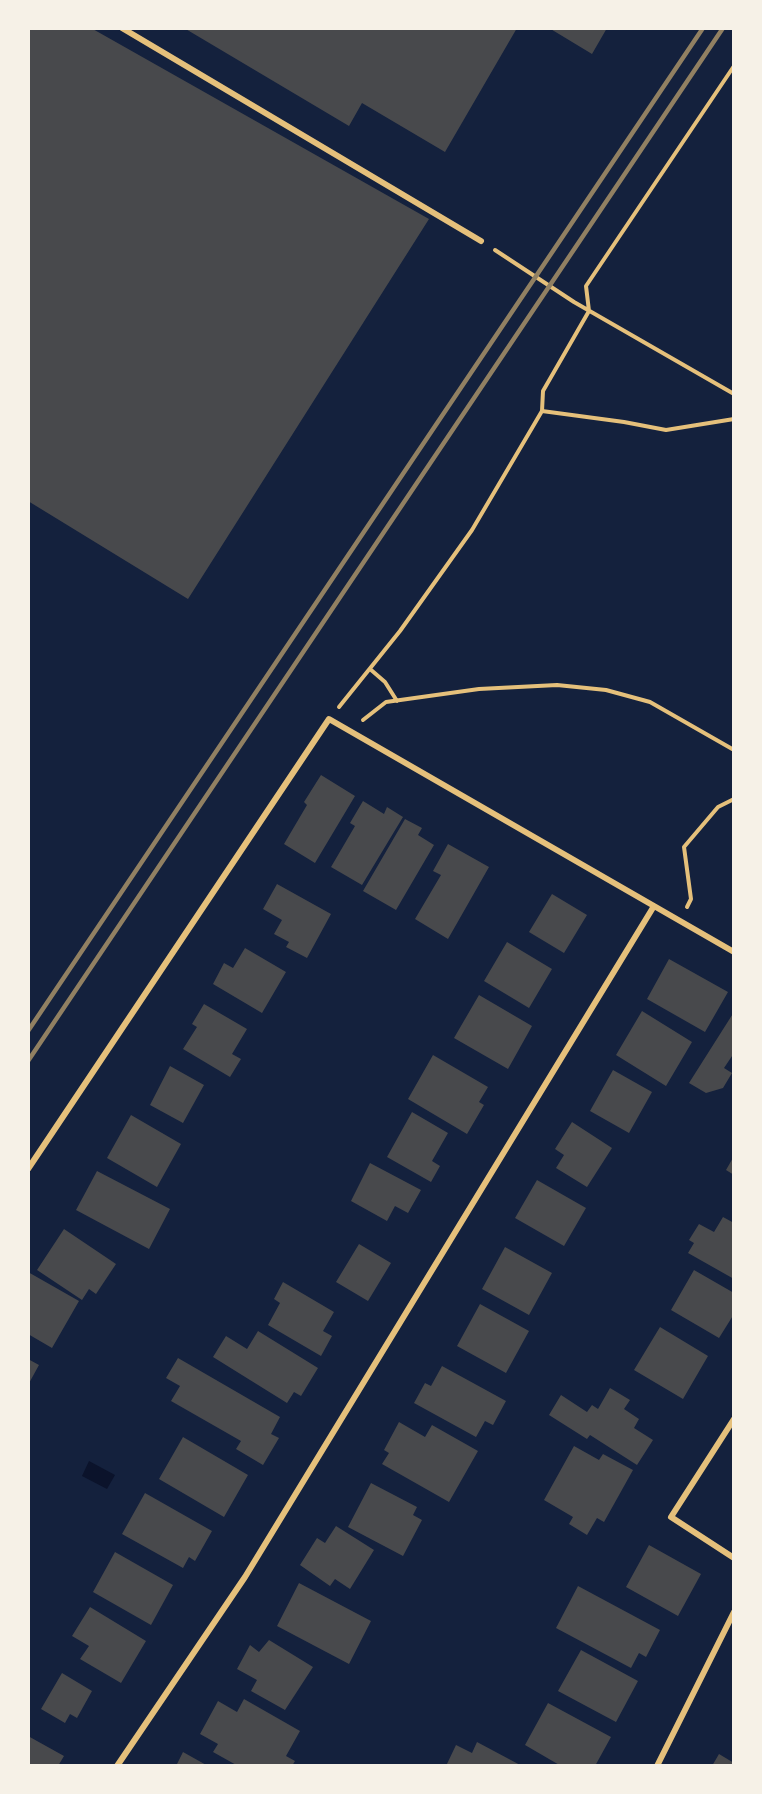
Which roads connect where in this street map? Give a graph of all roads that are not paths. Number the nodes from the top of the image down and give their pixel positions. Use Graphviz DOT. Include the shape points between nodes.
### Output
graph roads {
  1 [pos="122,28"];
  2 [pos="481,241"];
  3 [pos="654,906"];
  4 [pos="734,952"];
  5 [pos="28,1170"];
  6 [pos="734,1419"];
  7 [pos="734,1558"];
  8 [pos="734,1611"];
  9 [pos="117,1766"];
  10 [pos="657,1766"];
  1 -- 2 [label="street"];
  3 -- 4 [label="street"];
  3 -- 5 [label="street" via="329,719"];
  3 -- 9 [label="street" via="245,1577"];
  6 -- 7 [label="street" via="671,1517"];
  8 -- 10 [label="street"];
}
